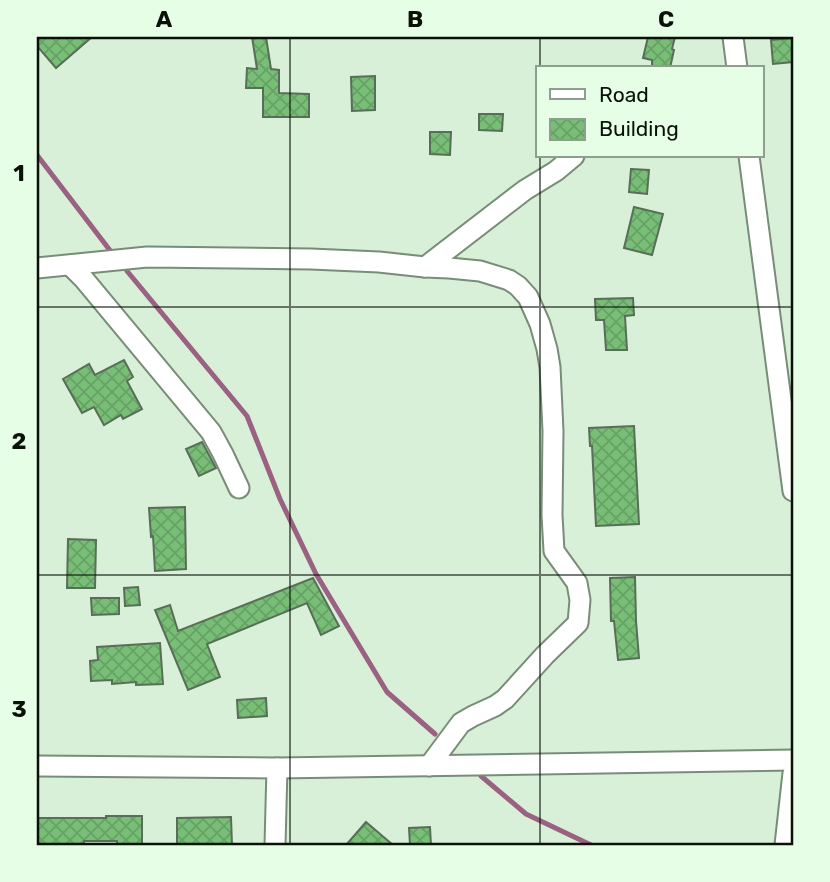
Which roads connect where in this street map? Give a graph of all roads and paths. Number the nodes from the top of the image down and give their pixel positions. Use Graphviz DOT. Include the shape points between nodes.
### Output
graph roads {
  1 [pos="733,37"];
  2 [pos="737,66"];
  3 [pos="571,158"];
  4 [pos="749,158"];
  5 [pos="70,265"];
  6 [pos="425,267"];
  7 [pos="37,268"];
  8 [pos="239,488"];
  9 [pos="793,491"];
  10 [pos="793,760"];
  11 [pos="37,766"];
  12 [pos="429,766"];
  13 [pos="276,768"];
  14 [pos="793,773"];
  15 [pos="275,845"];
  16 [pos="785,845"];
  1 -- 2 [label="street"];
  3 -- 6 [label="street"];
  4 -- 9 [label="street"];
  5 -- 6 [label="street" via="147,257 311,259"];
  5 -- 7 [label="street"];
  5 -- 8 [label="street" via="211,432"];
  6 -- 12 [label="street" via="480,271 509,280 534,309 550,367 554,551 577,583 580,600 578,623 505,699 461,723"];
  10 -- 12 [label="street"];
  11 -- 13 [label="street"];
  12 -- 13 [label="street"];
  13 -- 15 [label="street"];
  14 -- 16 [label="street"];
}
